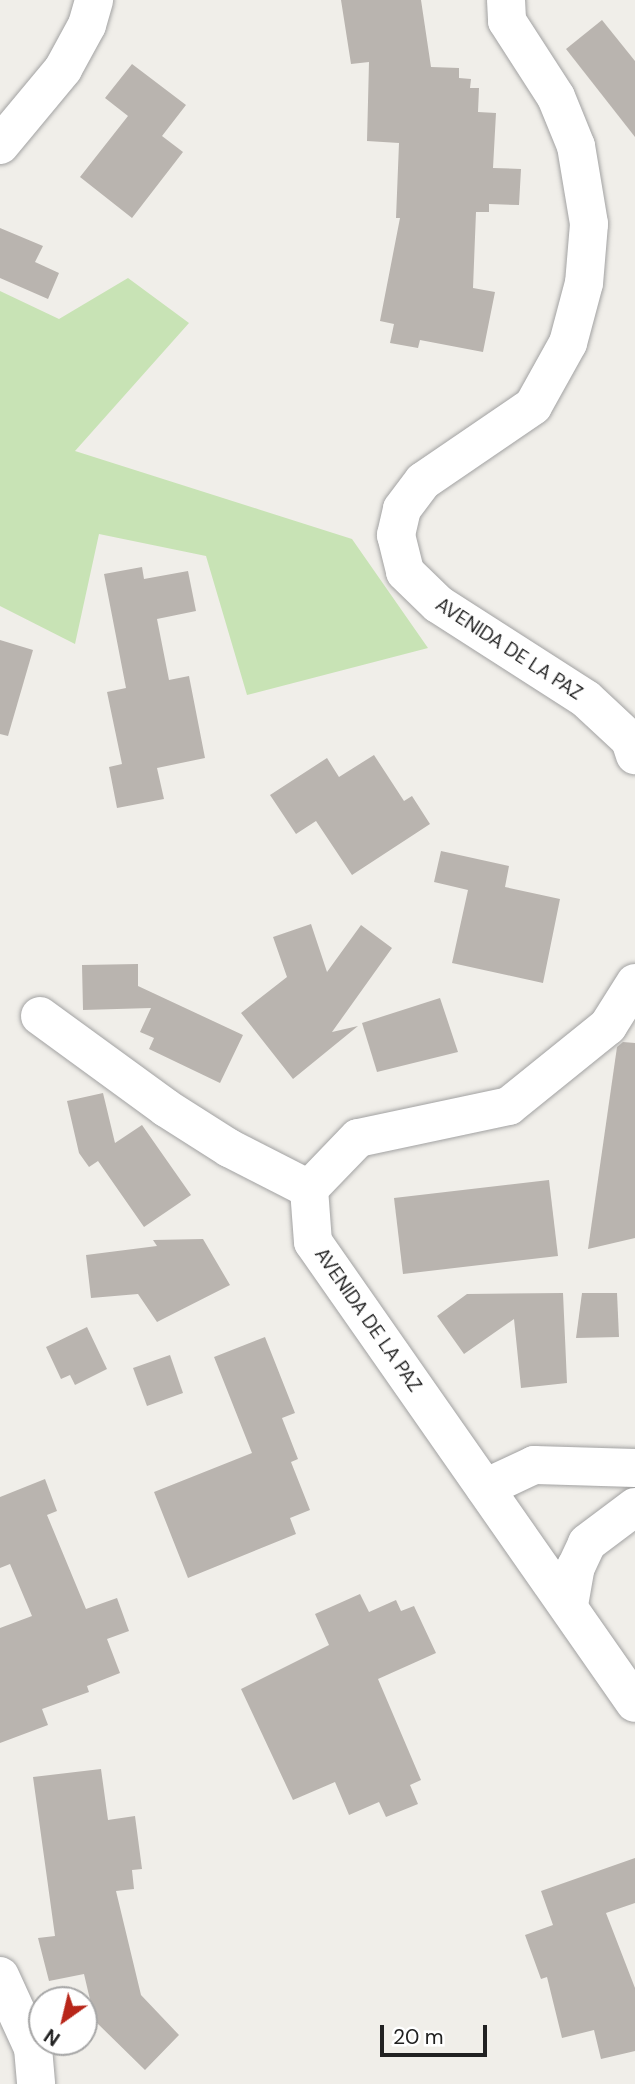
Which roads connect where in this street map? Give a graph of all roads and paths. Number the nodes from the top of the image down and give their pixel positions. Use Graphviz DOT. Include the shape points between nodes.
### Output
graph roads {
  1 [pos="94,0"];
  2 [pos="506,0"];
  3 [pos="0,145"];
  4 [pos="635,755"];
  5 [pos="635,983"];
  6 [pos="40,1016"];
  7 [pos="309,1189"];
  8 [pos="635,1468"];
  9 [pos="485,1488"];
  10 [pos="635,1507"];
  11 [pos="569,1605"];
  12 [pos="635,1703"];
  13 [pos="0,1976"];
  14 [pos="36,2084"];
  1 -- 3 [label="street" via="87,25 63,69"];
  2 -- 4 [label="street, AVENIDA DE LA PAZ" via="507,20 556,97 576,146 589,224 584,283 568,343 533,406 423,481 402,509 396,535 405,572 438,604 586,699 630,740"];
  5 -- 7 [label="street" via="608,1026 509,1105 358,1138"];
  6 -- 7 [label="street" via="166,1108"];
  7 -- 9 [label="street, AVENIDA DE LA PAZ" via="313,1242"];
  8 -- 9 [label="street" via="534,1465"];
  9 -- 11 [label="street, AVENIDA DE LA PAZ"];
  10 -- 11 [label="street" via="587,1543 576,1567"];
  11 -- 12 [label="street, AVENIDA DE LA PAZ"];
  13 -- 14 [label="street" via="33,2048"];
}
